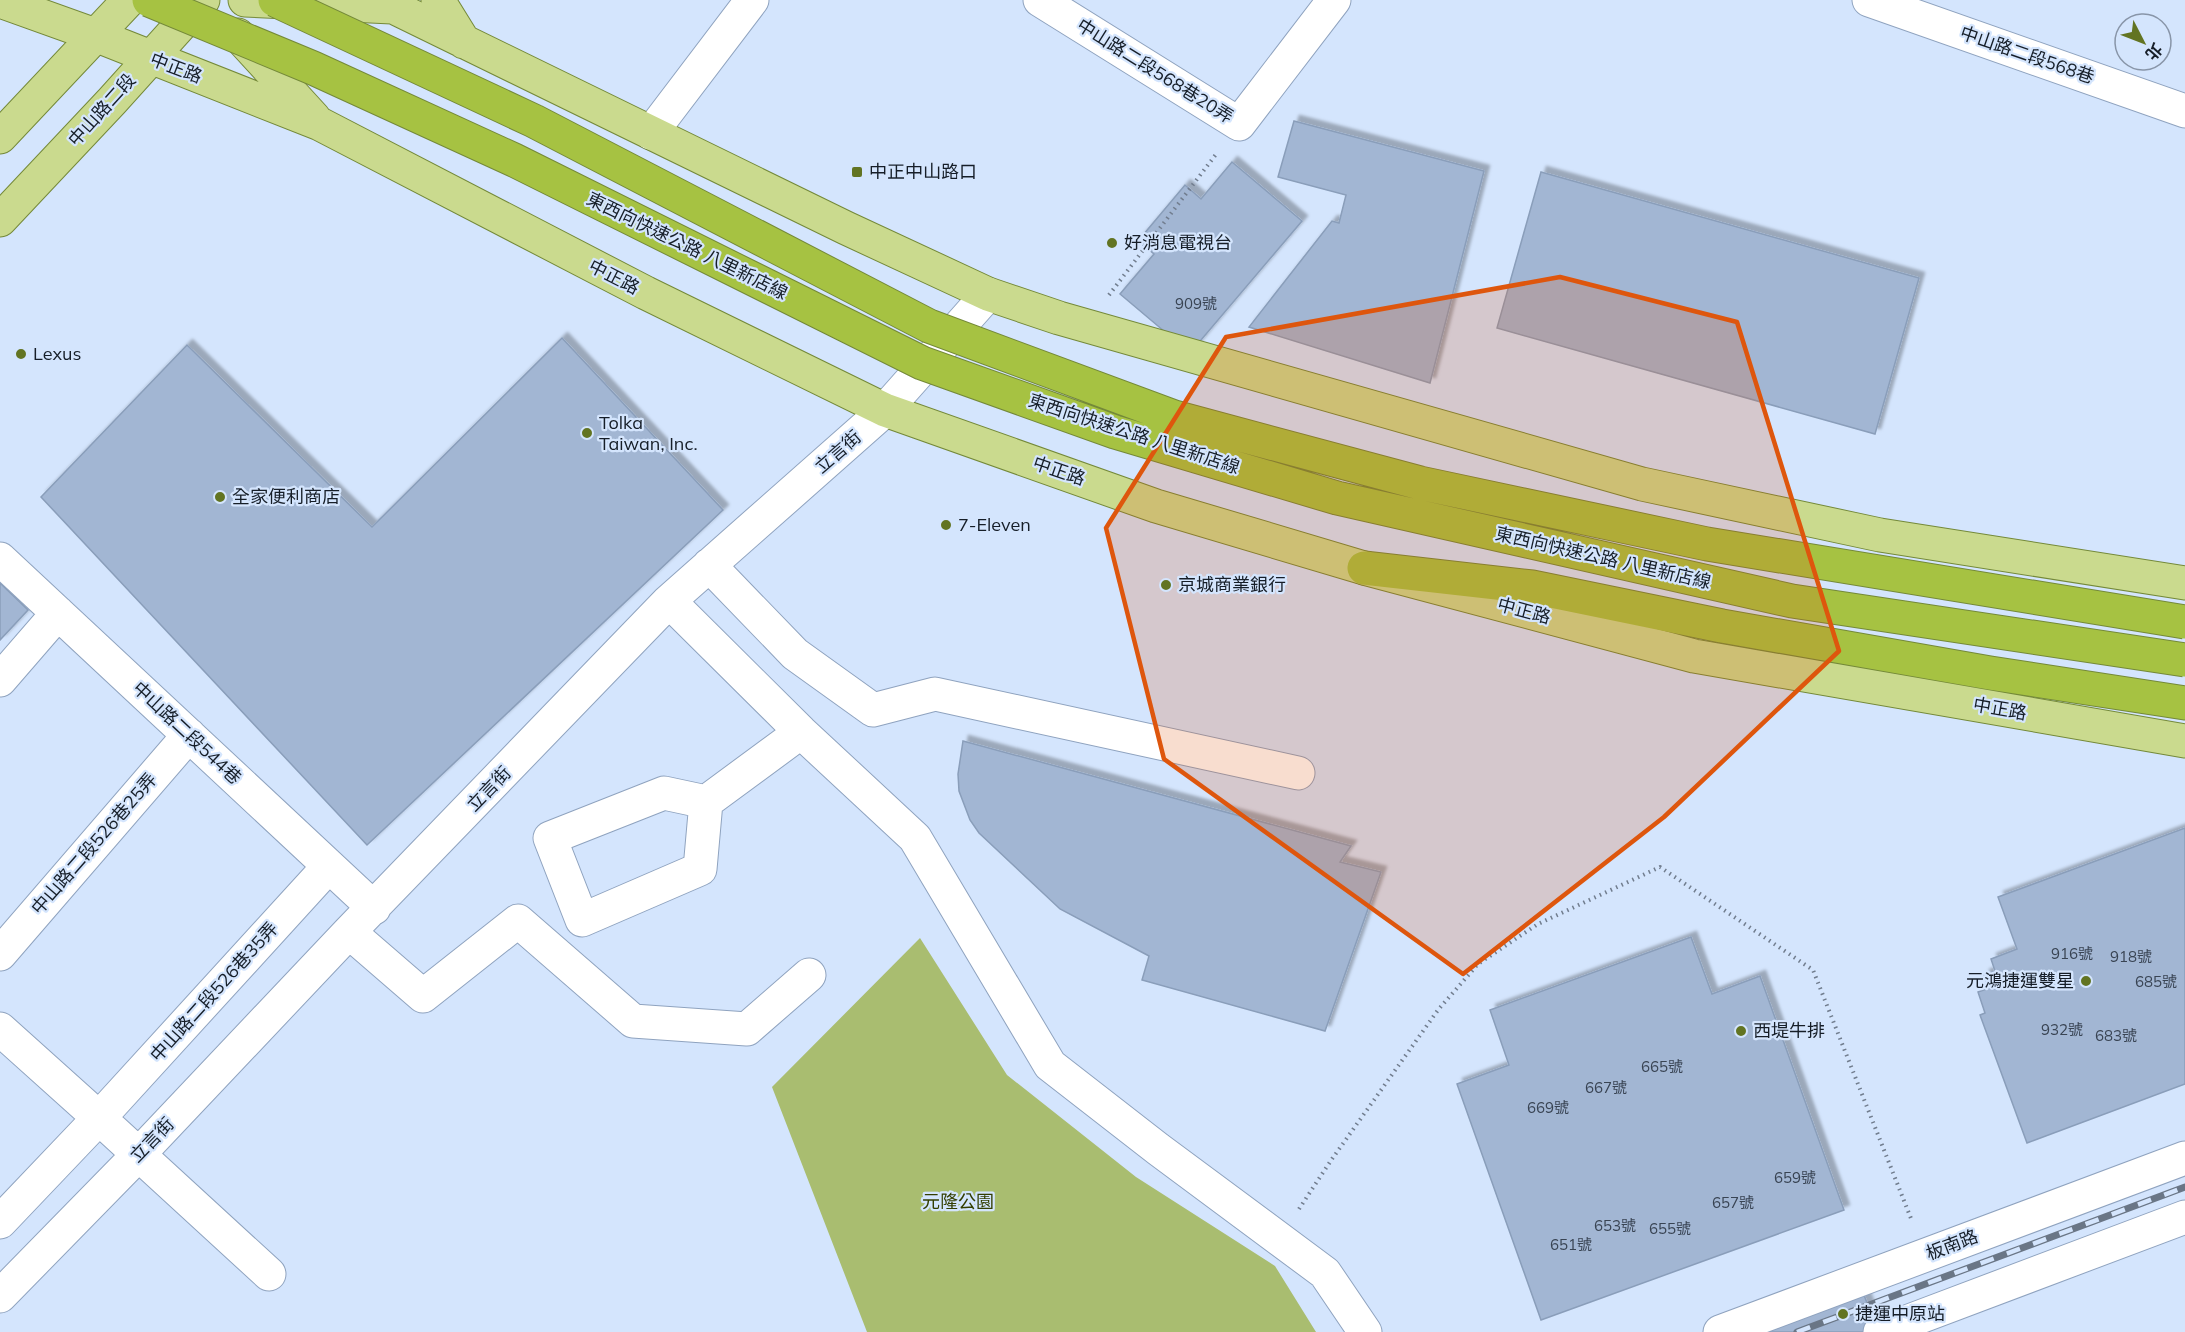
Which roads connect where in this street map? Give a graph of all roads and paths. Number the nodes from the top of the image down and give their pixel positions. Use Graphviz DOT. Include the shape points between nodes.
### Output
graph roads {
  1 [pos="129,0"];
  2 [pos="149,0"];
  3 [pos="205,0"];
  4 [pos="245,0"];
  5 [pos="275,0"];
  6 [pos="438,0"];
  7 [pos="752,0"];
  8 [pos="1040,0"];
  9 [pos="1334,0"];
  10 [pos="1869,0"];
  11 [pos="0,1"];
  12 [pos="385,3"];
  13 [pos="95,35"];
  14 [pos="464,42"];
  15 [pos="149,58"];
  16 [pos="2185,111"];
  17 [pos="320,124"];
  18 [pos="1239,124"];
  19 [pos="651,133"];
  20 [pos="0,137"];
  21 [pos="0,220"];
  22 [pos="988,294"];
  23 [pos="1085,325"];
  24 [pos="885,410"];
  25 [pos="0,559"];
  26 [pos="709,565"];
  27 [pos="1364,568"];
  28 [pos="2185,584"];
  29 [pos="669,601"];
  30 [pos="58,613"];
  31 [pos="2185,622"];
  32 [pos="2185,660"];
  33 [pos="0,680"];
  34 [pos="2185,703"];
  35 [pos="801,732"];
  36 [pos="189,735"];
  37 [pos="2185,741"];
  38 [pos="1298,773"];
  39 [pos="706,802"];
  40 [pos="329,866"];
  41 [pos="374,908"];
  42 [pos="349,932"];
  43 [pos="0,954"];
  44 [pos="809,975"];
  45 [pos="0,1029"];
  46 [pos="99,1118"];
  47 [pos="139,1154"];
  48 [pos="2185,1158"];
  49 [pos="2185,1217"];
  50 [pos="0,1222"];
  51 [pos="1280,1239"];
  52 [pos="1925,1255"];
  53 [pos="269,1274"];
  54 [pos="0,1296"];
  55 [pos="1365,1332"];
  56 [pos="1720,1332"];
  57 [pos="1880,1332"];
  1 -- 13 [label="main road"];
  2 -- 32 [label="highway, 東西向快速公路 八里新店線, bridge" via="313,68 514,160 922,363 1115,432 1336,498 1792,601"];
  3 -- 15 [label="main road, 中山路二段"];
  3 -- 17 [label="main road"];
  4 -- 12 [label="main road"];
  5 -- 31 [label="highway, 東西向快速公路 八里新店線, bridge" via="534,121 929,326 1174,417 1420,483 1707,544"];
  6 -- 14 [label="main road"];
  7 -- 19 [label="street"];
  8 -- 18 [label="street, 中山路二段568巷20弄"];
  9 -- 18 [label="street, 中山路二段568巷20弄"];
  10 -- 16 [label="street, 中山路二段568巷"];
  11 -- 13 [label="main road, 中正路"];
  12 -- 14 [label="main road"];
  13 -- 15 [label="main road, 中正路"];
  13 -- 20 [label="main road"];
  14 -- 19 [label="main road"];
  15 -- 17 [label="main road, 中正路"];
  15 -- 21 [label="main road, 中山路二段"];
  17 -- 24 [label="main road, 中正路" via="645,293"];
  18 -- 23 [label="path, 中山路二段568巷20弄"];
  19 -- 22 [label="main road"];
  22 -- 23 [label="main road"];
  22 -- 24 [label="street, 立言街"];
  23 -- 28 [label="main road" via="1642,484 1880,535"];
  24 -- 26 [label="street, 立言街"];
  24 -- 27 [label="main road, 中正路" via="1156,506"];
  25 -- 30 [label="street, 中山路二段544巷"];
  26 -- 29 [label="street, 立言街"];
  26 -- 38 [label="street" via="795,654 873,710 935,694"];
  27 -- 34 [label="highway" via="1532,587 1733,628"];
  27 -- 37 [label="main road, 中正路" via="1694,656"];
  29 -- 35 [label="street"];
  29 -- 41 [label="street, 立言街"];
  30 -- 33 [label="street"];
  30 -- 36 [label="street, 中山路二段544巷"];
  35 -- 39 [label="street"];
  35 -- 51 [label="street" via="915,837 1050,1065"];
  36 -- 40 [label="street, 中山路二段544巷"];
  36 -- 43 [label="street, 中山路二段526巷25弄"];
  39 -- 39 [label="street" via="664,793 550,838 582,920 699,868"];
  40 -- 41 [label="street, 中山路二段544巷"];
  40 -- 46 [label="street, 中山路二段526巷35弄"];
  41 -- 42 [label="street, 立言街"];
  42 -- 44 [label="street" via="423,996 518,921 633,1021 747,1029"];
  42 -- 47 [label="street, 立言街"];
  45 -- 46 [label="street"];
  46 -- 47 [label="street"];
  46 -- 50 [label="street, 中山路二段526巷35弄"];
  47 -- 53 [label="street"];
  47 -- 54 [label="street, 立言街"];
  48 -- 52 [label="street, 板南路"];
  49 -- 57 [label="street"];
  51 -- 52 [label="path" via="1438,1010 1478,964 1538,924 1660,867 1813,970"];
  51 -- 55 [label="street" via="1325,1273"];
  52 -- 56 [label="street, 板南路"];
}
